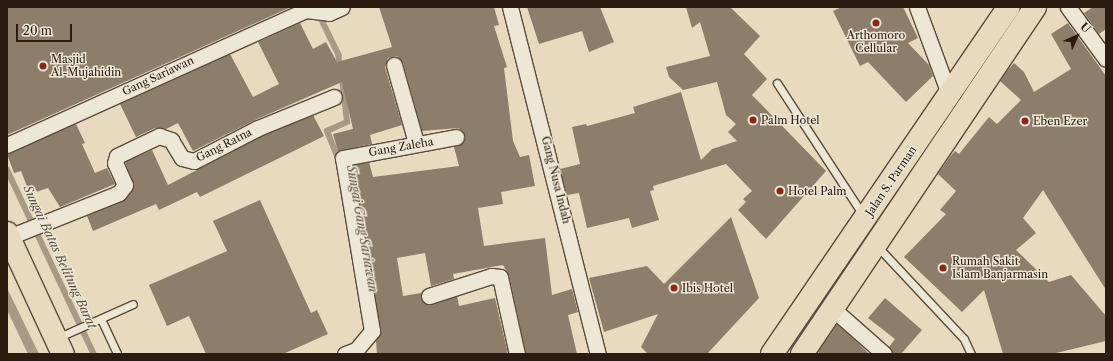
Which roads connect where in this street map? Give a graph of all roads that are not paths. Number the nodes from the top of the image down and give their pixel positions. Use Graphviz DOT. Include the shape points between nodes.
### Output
graph roads {
  1 [pos="510,7"];
  2 [pos="918,7"];
  3 [pos="1009,7"];
  4 [pos="1035,7"];
  5 [pos="1068,7"];
  6 [pos="335,10"];
  7 [pos="1106,59"];
  8 [pos="394,64"];
  9 [pos="777,83"];
  10 [pos="334,97"];
  11 [pos="950,107"];
  12 [pos="456,138"];
  13 [pos="416,143"];
  14 [pos="9,144"];
  15 [pos="865,218"];
  16 [pos="12,234"];
  17 [pos="875,245"];
  18 [pos="429,296"];
  19 [pos="133,304"];
  20 [pos="833,309"];
  21 [pos="101,319"];
  22 [pos="63,342"];
  23 [pos="117,354"];
  24 [pos="345,354"];
  25 [pos="517,354"];
  26 [pos="598,354"];
  27 [pos="772,354"];
  28 [pos="802,354"];
  29 [pos="884,354"];
  30 [pos="971,354"];
  1 -- 26 [label="street, Gang Nusa Indah"];
  2 -- 11 [label="street"];
  3 -- 11 [label="main road, Jalan S. Parman"];
  4 -- 11 [label="main road, Jalan S. Parman"];
  5 -- 7 [label="street"];
  6 -- 14 [label="street, Gang Sariawan" via="306,10"];
  8 -- 13 [label="street"];
  9 -- 15 [label="lane"];
  10 -- 16 [label="street, Gang Ratna" via="258,128 194,160 182,158 171,140 159,136 117,156 115,163 125,185 123,190 53,220"];
  11 -- 15 [label="main road, Jalan S. Parman"];
  11 -- 17 [label="main road, Jalan S. Parman"];
  12 -- 13 [label="street, Gang Zaleha"];
  13 -- 24 [label="street, Gang Zaleha" via="342,159 372,331 356,350"];
  15 -- 27 [label="main road, Jalan S. Parman"];
  16 -- 22 [label="main road"];
  17 -- 20 [label="main road, Jalan S. Parman"];
  17 -- 30 [label="lane" via="964,339"];
  18 -- 25 [label="street" via="490,276 500,277"];
  19 -- 21 [label="lane"];
  20 -- 28 [label="main road, Jalan S. Parman"];
  20 -- 29 [label="street"];
  21 -- 22 [label="lane" via="87,325"];
  21 -- 23 [label="lane"];
}
